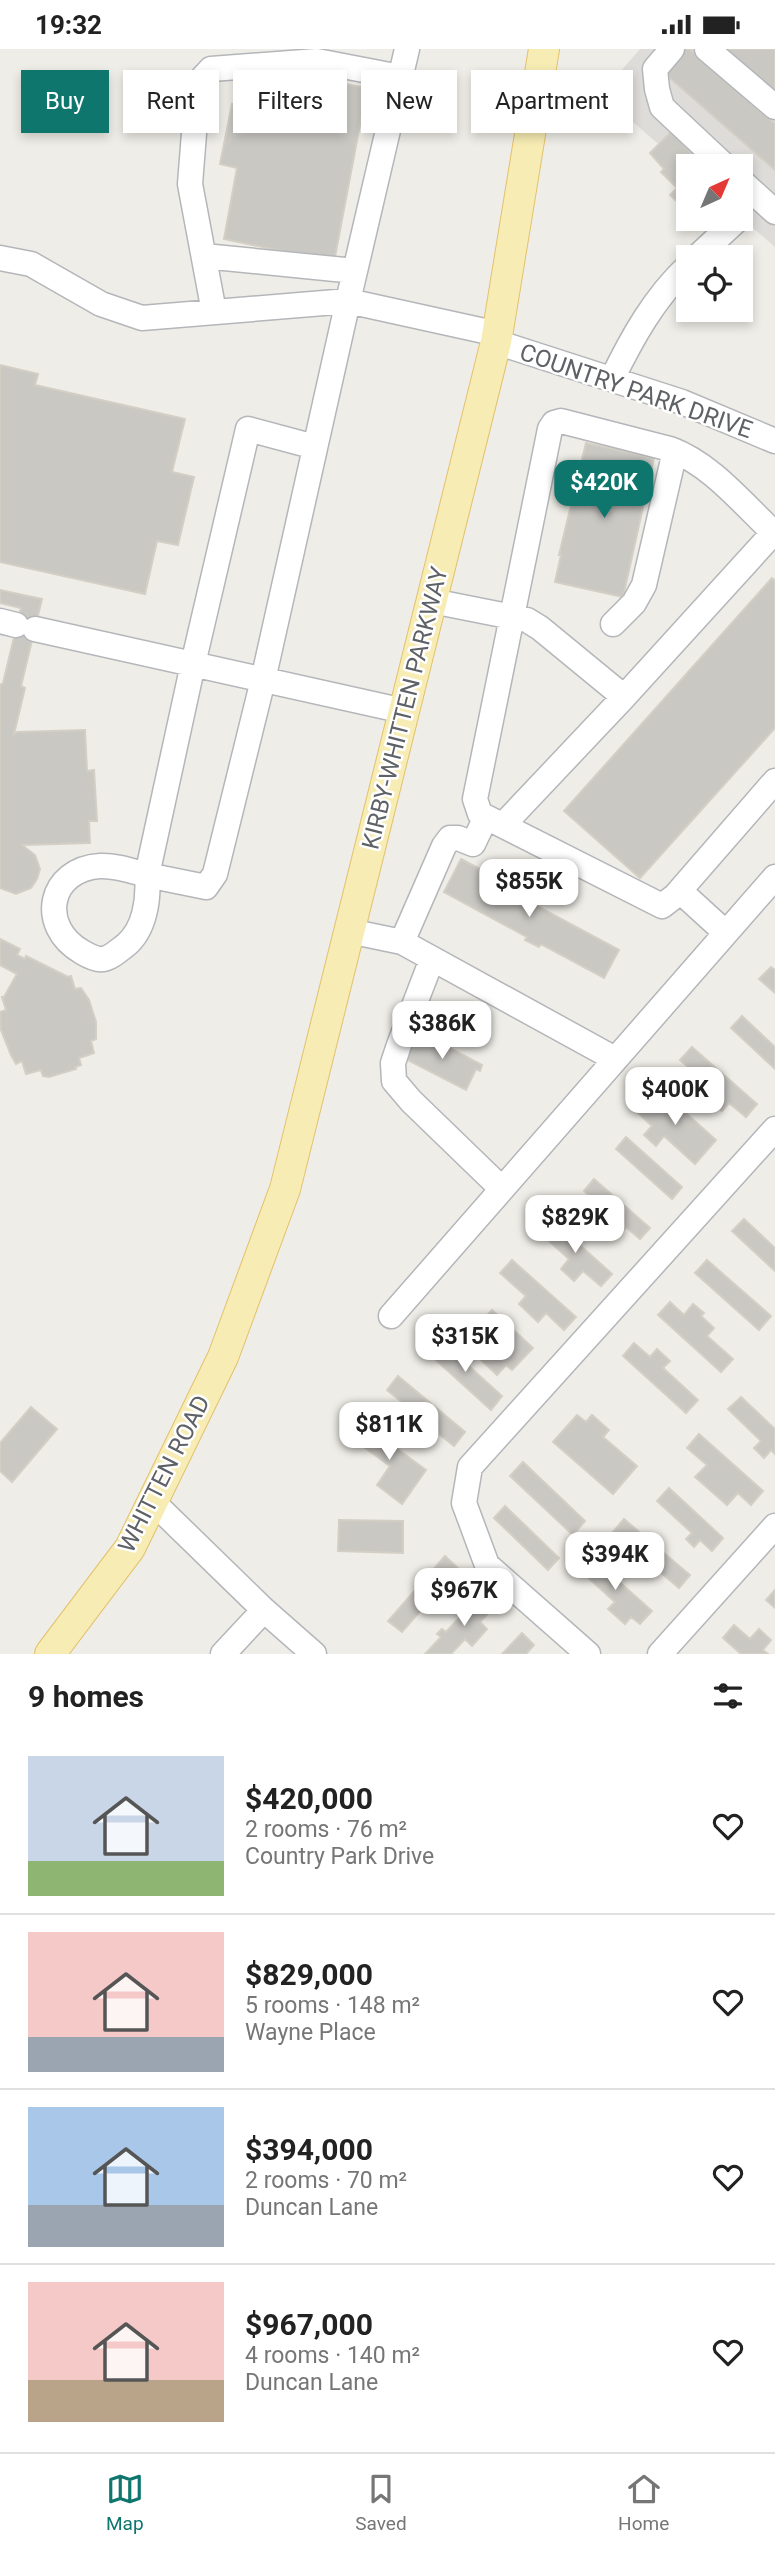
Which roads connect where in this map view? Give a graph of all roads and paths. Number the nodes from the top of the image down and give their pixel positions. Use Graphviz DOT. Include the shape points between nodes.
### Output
graph roads {
  1 [pos="407,49"];
  2 [pos="544,49"];
  3 [pos="673,49"];
  4 [pos="708,49"];
  5 [pos="364,70"];
  6 [pos="402,70"];
  7 [pos="775,107"];
  8 [pos="387,133"];
  9 [pos="712,154"];
  10 [pos="753,192"];
  11 [pos="767,205"];
  12 [pos="725,231"];
  13 [pos="710,245"];
  14 [pos="204,256"];
  15 [pos="0,258"];
  16 [pos="355,271"];
  17 [pos="676,279"];
  18 [pos="348,301"];
  19 [pos="214,312"];
  20 [pos="497,338"];
  21 [pos="612,379"];
  22 [pos="775,441"];
  23 [pos="315,447"];
  24 [pos="675,451"];
  25 [pos="774,532"];
  26 [pos="432,601"];
  27 [pos="511,615"];
  28 [pos="17,625"];
  29 [pos="613,625"];
  30 [pos="193,664"];
  31 [pos="263,680"];
  32 [pos="624,697"];
  33 [pos="404,711"];
  34 [pos="775,781"];
  35 [pos="494,821"];
  36 [pos="775,877"];
  37 [pos="680,891"];
  38 [pos="349,931"];
  39 [pos="726,933"];
  40 [pos="402,941"];
  41 [pos="432,959"];
  42 [pos="615,1059"];
  43 [pos="775,1129"];
  44 [pos="502,1189"];
  45 [pos="391,1316"];
  46 [pos="223,1357"];
  47 [pos="152,1502"];
  48 [pos="775,1526"];
  49 [pos="264,1610"];
  50 [pos="50,1654"];
  51 [pos="223,1654"];
  52 [pos="314,1654"];
  53 [pos="588,1654"];
  54 [pos="660,1654"];
  1 -- 6 [label="street"];
  2 -- 20 [label="main road, KIRBY-WHITTEN PARKWAY"];
  3 -- 9 [label="street" via="655,69 662,107"];
  4 -- 7 [label="street"];
  5 -- 14 [label="street" via="317,61 211,68 198,83 190,184"];
  8 -- 16 [label="street"];
  10 -- 11 [label="street"];
  12 -- 13 [label="street"];
  14 -- 16 [label="street"];
  14 -- 19 [label="street"];
  15 -- 19 [label="street, COUNTRY PARK DRIVE" via="31,264 101,303 142,318"];
  16 -- 18 [label="street"];
  17 -- 21 [label="street" via="652,306"];
  18 -- 19 [label="street, COUNTRY PARK DRIVE"];
  18 -- 20 [label="street, COUNTRY PARK DRIVE"];
  18 -- 23 [label="street"];
  20 -- 21 [label="street, COUNTRY PARK DRIVE"];
  20 -- 26 [label="main road, KIRBY-WHITTEN PARKWAY"];
  21 -- 22 [label="street, COUNTRY PARK DRIVE"];
  23 -- 30 [label="street" via="248,429"];
  23 -- 31 [label="street"];
  24 -- 25 [label="street" via="705,468"];
  24 -- 27 [label="street" via="561,421 554,423"];
  24 -- 29 [label="street" via="643,585 634,603"];
  25 -- 32 [label="street"];
  26 -- 27 [label="street"];
  26 -- 33 [label="main road, KIRBY-WHITTEN PARKWAY"];
  27 -- 32 [label="street" via="540,628"];
  27 -- 35 [label="street" via="475,799 480,814"];
  28 -- 30 [label="street"];
  30 -- 31 [label="street"];
  30 -- 31 [label="street" via="147,875 206,887 212,881"];
  31 -- 33 [label="street"];
  32 -- 35 [label="street"];
  33 -- 38 [label="main road, KIRBY-WHITTEN PARKWAY"];
  34 -- 37 [label="street"];
  35 -- 37 [label="street" via="663,907"];
  35 -- 40 [label="street" via="473,844 450,838"];
  36 -- 39 [label="street"];
  37 -- 39 [label="street"];
  38 -- 40 [label="street"];
  38 -- 46 [label="main road, KIRBY-WHITTEN PARKWAY" via="285,1189"];
  39 -- 42 [label="street"];
  40 -- 41 [label="street"];
  41 -- 42 [label="street"];
  41 -- 44 [label="street" via="393,1063 394,1081"];
  42 -- 44 [label="street"];
  43 -- 53 [label="street" via="470,1467 464,1503 487,1565"];
  44 -- 45 [label="street"];
  46 -- 47 [label="main road, WHITTEN ROAD"];
  47 -- 49 [label="street"];
  47 -- 50 [label="main road, WHITTEN ROAD" via="130,1548"];
  48 -- 54 [label="street"];
  49 -- 51 [label="street"];
  49 -- 52 [label="street"];
}
